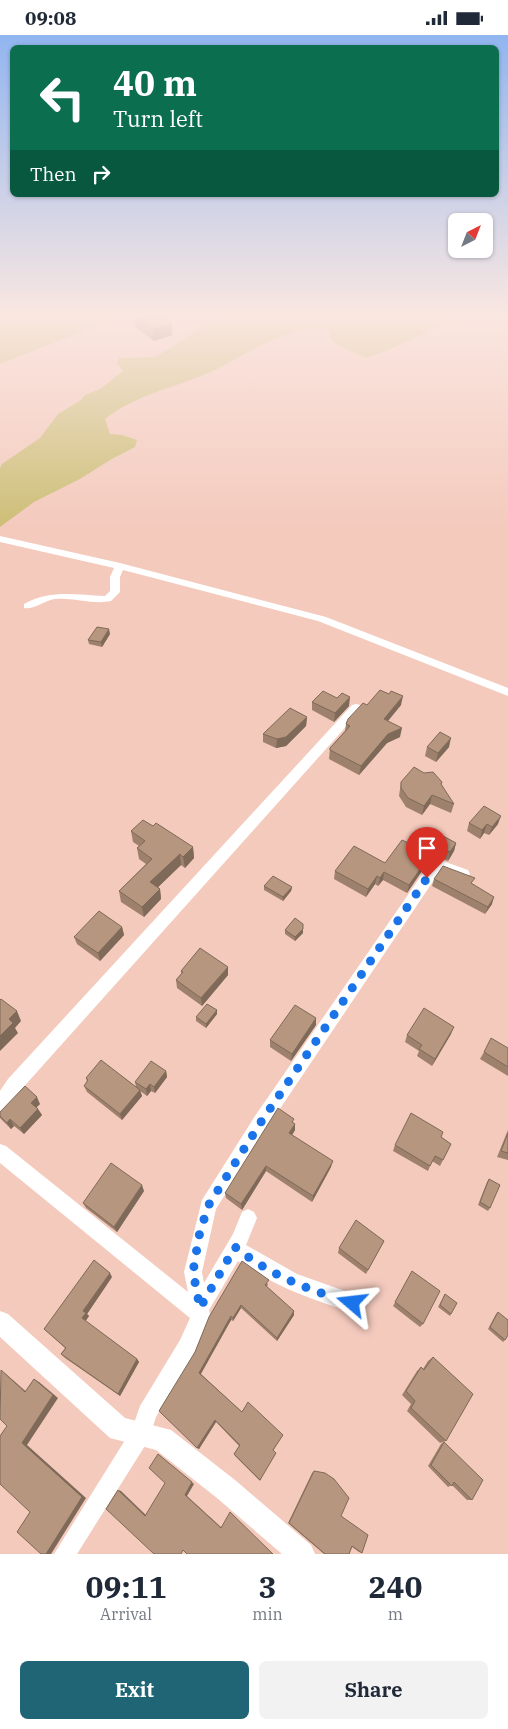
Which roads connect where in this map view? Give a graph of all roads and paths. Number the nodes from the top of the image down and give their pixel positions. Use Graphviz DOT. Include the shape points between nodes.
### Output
graph roads {
  1 [pos="0,539"];
  2 [pos="120,566"];
  3 [pos="28,606"];
  4 [pos="508,692"];
  5 [pos="356,708"];
  6 [pos="468,876"];
  7 [pos="0,1105"];
  8 [pos="0,1152"];
  9 [pos="248,1218"];
  10 [pos="235,1247"];
  11 [pos="352,1303"];
  12 [pos="201,1312"];
  13 [pos="0,1322"];
  14 [pos="141,1434"];
  15 [pos="65,1554"];
  16 [pos="302,1554"];
  1 -- 2 [label="street"];
  2 -- 3 [label="street" via="115,577 116,592 108,599 62,595"];
  2 -- 4 [label="street" via="322,619"];
  5 -- 7 [label="street" via="201,877"];
  6 -- 12 [label="street" via="437,864 218,1189 208,1206 193,1272"];
  8 -- 12 [label="street"];
  9 -- 10 [label="street"];
  10 -- 11 [label="street" via="259,1266 288,1282"];
  10 -- 12 [label="street"];
  12 -- 14 [label="street" via="187,1347 147,1413"];
  13 -- 14 [label="street" via="119,1429"];
  14 -- 15 [label="street"];
  14 -- 16 [label="street" via="162,1439"];
}
